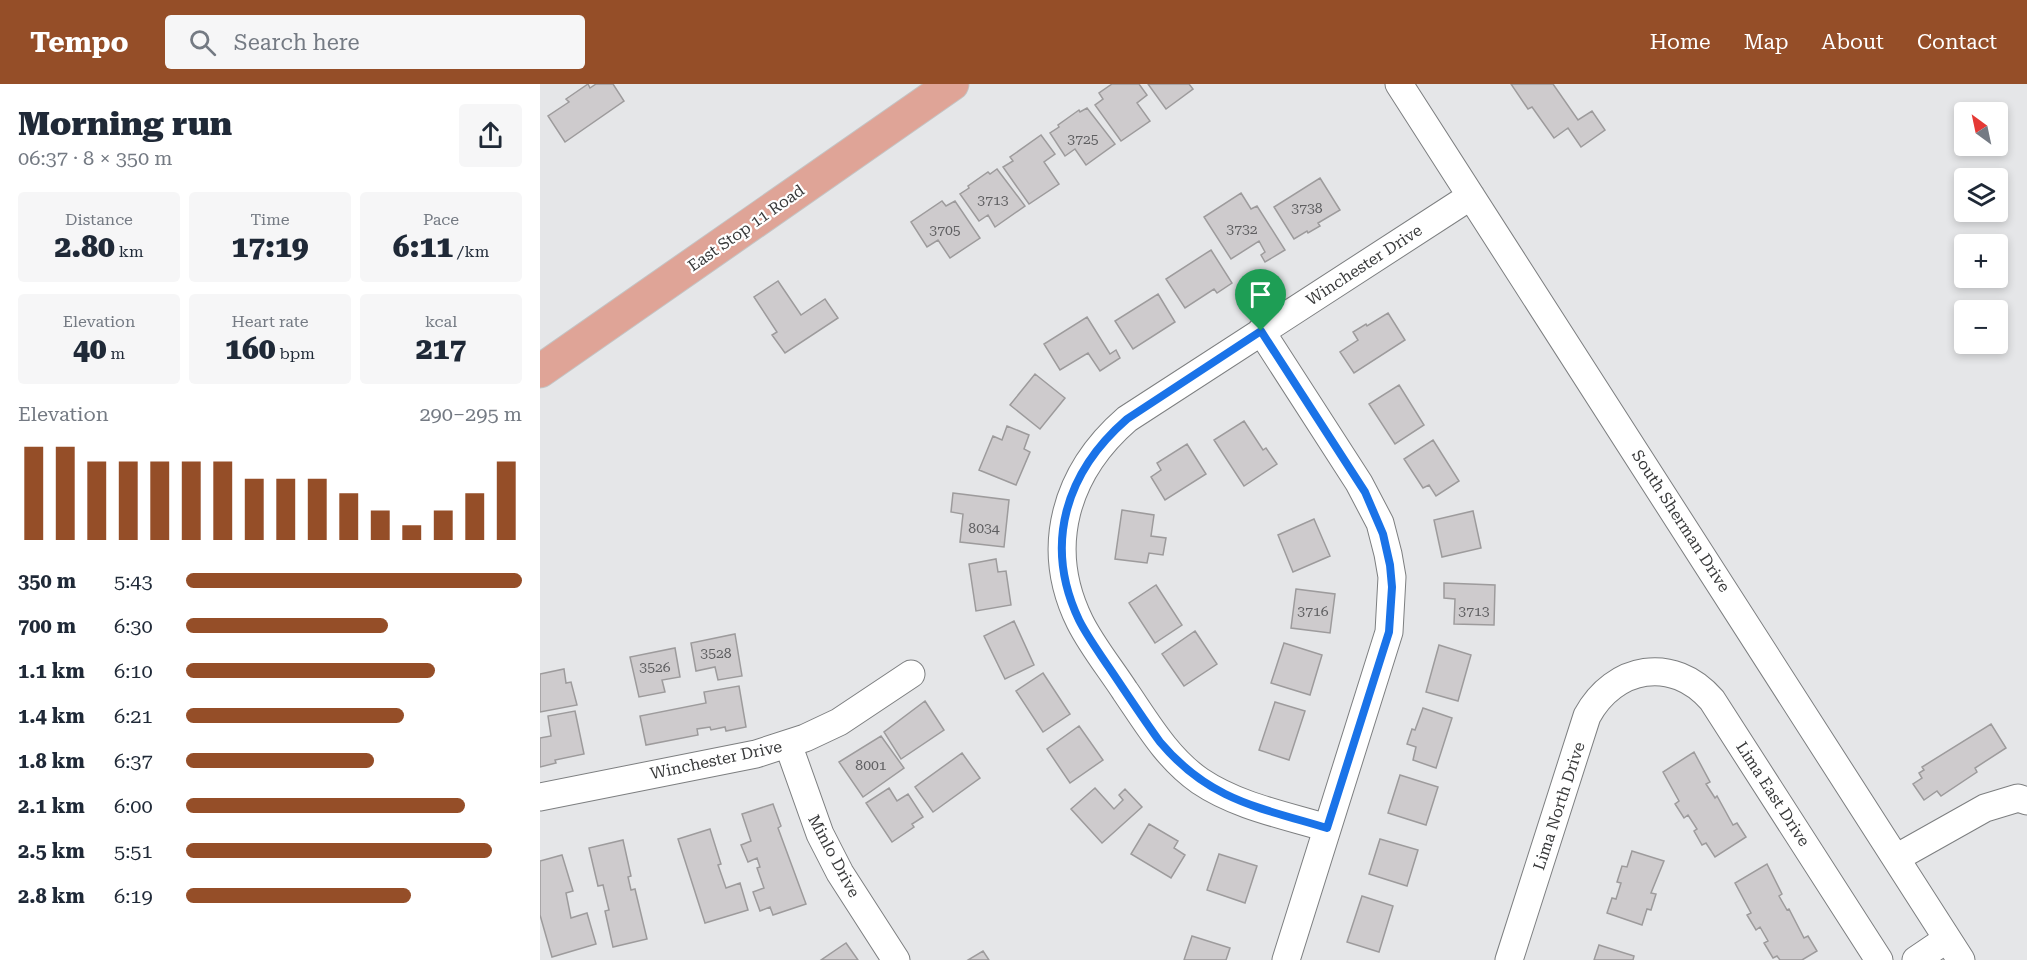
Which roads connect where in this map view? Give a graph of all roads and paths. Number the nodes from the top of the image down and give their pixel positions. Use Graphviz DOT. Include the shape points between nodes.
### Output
graph roads {
  1 [pos="952,84"];
  2 [pos="1399,84"];
  3 [pos="1471,196"];
  4 [pos="1261,331"];
  5 [pos="540,371"];
  6 [pos="911,674"];
  7 [pos="1636,674"];
  8 [pos="788,744"];
  9 [pos="540,796"];
  10 [pos="2027,801"];
  11 [pos="1327,828"];
  12 [pos="1896,858"];
  13 [pos="1954,950"];
  14 [pos="896,960"];
  15 [pos="1286,960"];
  16 [pos="1509,960"];
  17 [pos="1879,960"];
  18 [pos="1916,960"];
  1 -- 5 [label="main road, East Stop 11 Road"];
  2 -- 3 [label="street, South Sherman Drive"];
  3 -- 4 [label="street, Winchester Drive"];
  3 -- 12 [label="street, South Sherman Drive"];
  4 -- 11 [label="street" via="1365,492 1383,534 1390,565 1389,632"];
  4 -- 11 [label="street, Winchester Drive" via="1110,434 1077,480 1066,512 1062,557 1072,602 1091,641 1174,758 1218,792"];
  6 -- 8 [label="street, Winchester Drive" via="839,722"];
  7 -- 16 [label="street, Lima North Drive" via="1610,687 1587,716"];
  7 -- 17 [label="street, Lima East Drive" via="1675,675 1699,687 1712,700"];
  8 -- 9 [label="street, Winchester Drive" via="756,754"];
  8 -- 14 [label="street, Minlo Drive" via="831,857"];
  10 -- 12 [label="street" via="2018,798 1984,808"];
  11 -- 15 [label="street"];
  12 -- 13 [label="street, South Sherman Drive"];
  13 -- 18 [label="street"];
}
